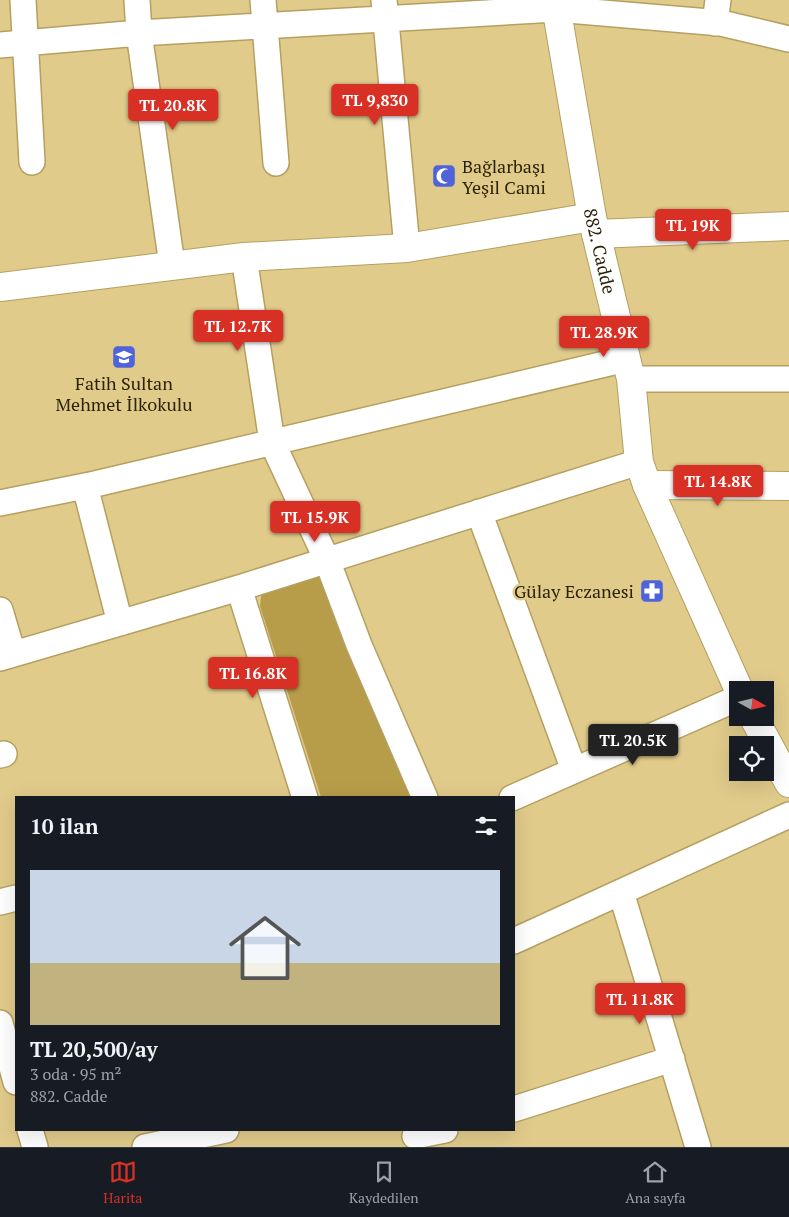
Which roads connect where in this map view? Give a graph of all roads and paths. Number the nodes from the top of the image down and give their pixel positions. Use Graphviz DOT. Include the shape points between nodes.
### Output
graph roads {
  1 [pos="23,0"];
  2 [pos="137,0"];
  3 [pos="263,0"];
  4 [pos="556,4"];
  5 [pos="384,9"];
  6 [pos="716,11"];
  7 [pos="266,26"];
  8 [pos="139,33"];
  9 [pos="789,39"];
  10 [pos="27,42"];
  11 [pos="0,45"];
  12 [pos="32,162"];
  13 [pos="276,163"];
  14 [pos="594,226"];
  15 [pos="789,226"];
  16 [pos="407,248"];
  17 [pos="244,257"];
  18 [pos="172,265"];
  19 [pos="0,287"];
  20 [pos="629,370"];
  21 [pos="789,379"];
  22 [pos="272,442"];
  23 [pos="643,474"];
  24 [pos="85,486"];
  25 [pos="789,486"];
  26 [pos="0,503"];
  27 [pos="479,512"];
  28 [pos="327,560"];
  29 [pos="238,588"];
  30 [pos="0,610"];
  31 [pos="120,622"];
  32 [pos="6,656"];
  33 [pos="735,681"];
  34 [pos="729,702"];
  35 [pos="759,726"];
  36 [pos="785,767"];
  37 [pos="574,770"];
  38 [pos="304,796"];
  39 [pos="424,796"];
  40 [pos="515,797"];
  41 [pos="789,815"];
  42 [pos="621,892"];
  43 [pos="15,898"];
  44 [pos="0,902"];
  45 [pos="515,941"];
  46 [pos="5,1034"];
  47 [pos="672,1059"];
  48 [pos="15,1078"];
  49 [pos="515,1109"];
  50 [pos="30,1131"];
  51 [pos="221,1131"];
  52 [pos="441,1131"];
  53 [pos="416,1138"];
  54 [pos="35,1147"];
  55 [pos="145,1147"];
  56 [pos="698,1147"];
  1 -- 10 [label="street"];
  2 -- 8 [label="street"];
  3 -- 7 [label="street"];
  4 -- 5 [label="street"];
  4 -- 6 [label="street"];
  4 -- 14 [label="street, 882. Cadde"];
  5 -- 7 [label="street"];
  5 -- 16 [label="street"];
  6 -- 9 [label="street"];
  7 -- 8 [label="street"];
  7 -- 13 [label="street"];
  8 -- 10 [label="street"];
  8 -- 18 [label="street"];
  10 -- 11 [label="street"];
  10 -- 12 [label="street"];
  14 -- 15 [label="street"];
  14 -- 16 [label="street"];
  14 -- 20 [label="street, 882. Cadde"];
  16 -- 17 [label="street"];
  17 -- 18 [label="street"];
  17 -- 22 [label="street"];
  18 -- 19 [label="street"];
  20 -- 21 [label="street"];
  20 -- 22 [label="street"];
  20 -- 23 [label="street, 882. Cadde"];
  22 -- 24 [label="street"];
  22 -- 28 [label="street"];
  23 -- 25 [label="street"];
  23 -- 27 [label="street"];
  23 -- 33 [label="street, 882. Cadde"];
  24 -- 26 [label="street"];
  24 -- 31 [label="street"];
  27 -- 28 [label="street"];
  27 -- 37 [label="street"];
  28 -- 29 [label="street"];
  28 -- 39 [label="street" via="358,645"];
  29 -- 31 [label="street"];
  29 -- 38 [label="street"];
  30 -- 32 [label="street"];
  31 -- 32 [label="street"];
  34 -- 37 [label="street"];
  35 -- 36 [label="street"];
  37 -- 40 [label="street"];
  41 -- 42 [label="street"];
  42 -- 45 [label="street"];
  42 -- 47 [label="street"];
  43 -- 44 [label="street"];
  46 -- 48 [label="street"];
  47 -- 49 [label="street"];
  47 -- 56 [label="street"];
  50 -- 54 [label="street"];
  51 -- 55 [label="street"];
  52 -- 53 [label="street"];
}
